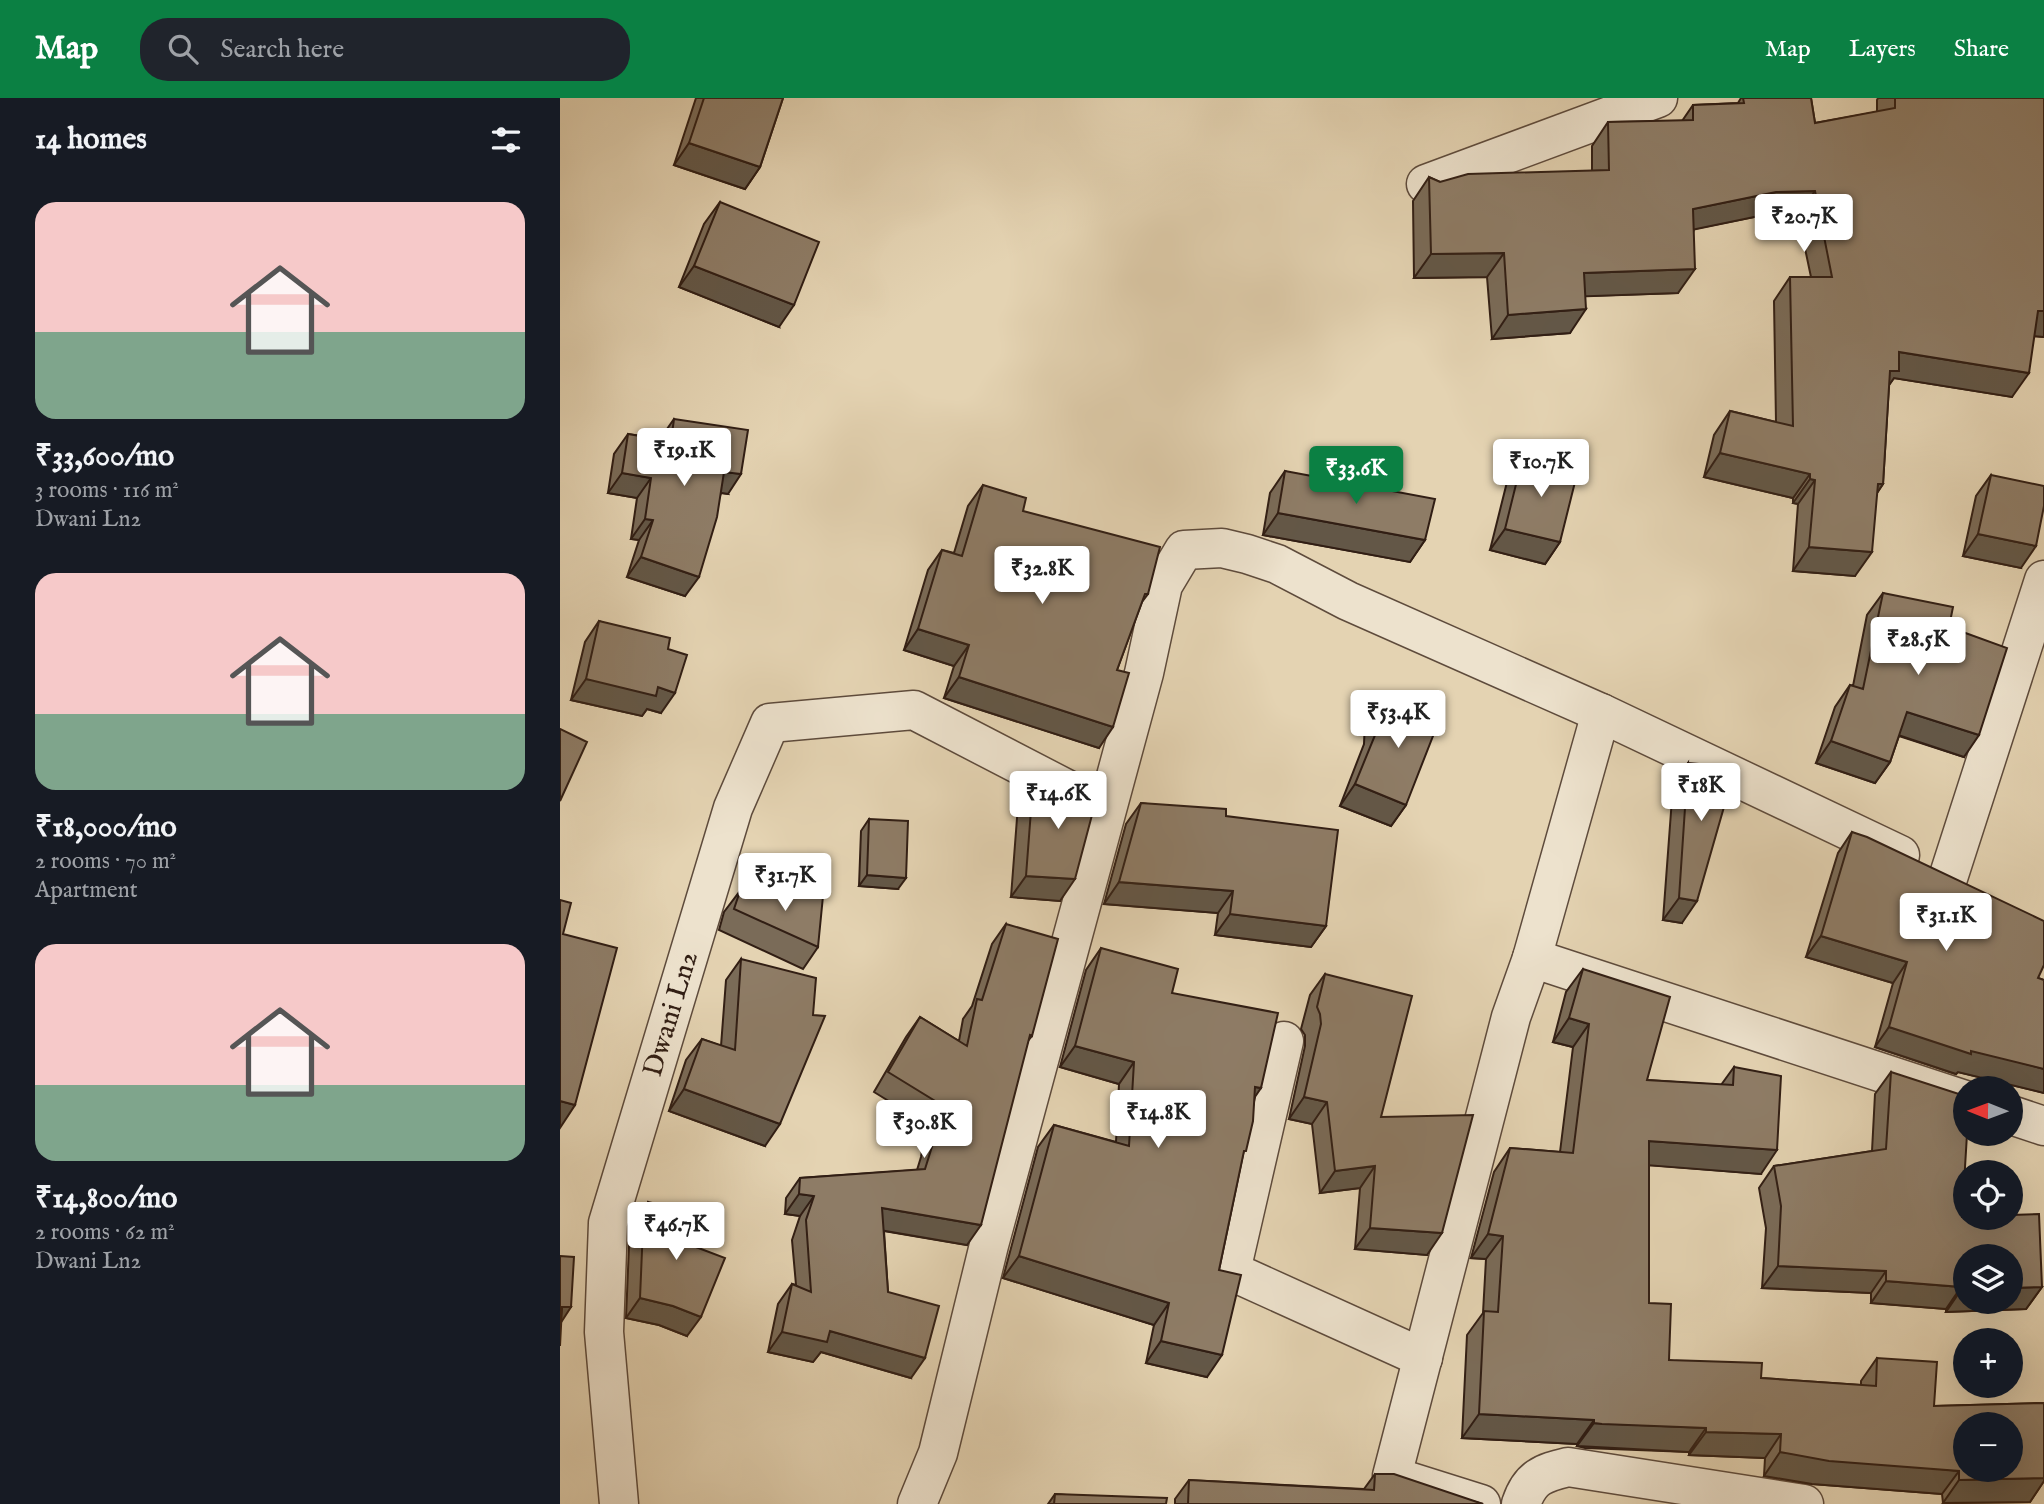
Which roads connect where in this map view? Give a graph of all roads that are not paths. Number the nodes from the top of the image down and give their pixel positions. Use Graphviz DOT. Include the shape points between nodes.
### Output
graph roads {
  1 [pos="1658,98"];
  2 [pos="1426,184"];
  3 [pos="2044,580"];
  4 [pos="1601,713"];
  5 [pos="1107,810"];
  6 [pos="1948,878"];
  7 [pos="1984,895"];
  8 [pos="1532,958"];
  9 [pos="1284,1041"];
  10 [pos="1953,1096"];
  11 [pos="2023,1119"];
  12 [pos="2044,1126"];
  13 [pos="1423,1358"];
  14 [pos="619,1504"];
  15 [pos="917,1504"];
  16 [pos="1481,1504"];
  17 [pos="1521,1504"];
  18 [pos="1804,1504"];
  1 -- 2 [label="street"];
  3 -- 6 [label="street"];
  4 -- 5 [label="street" via="1348,601 1277,564 1222,548 1184,550 1163,585"];
  4 -- 6 [label="street"];
  4 -- 8 [label="street"];
  5 -- 14 [label="street, Dwani Ln2" via="914,710 770,723 733,808 608,1223 604,1332"];
  5 -- 15 [label="street" via="989,1245 938,1453"];
  6 -- 7 [label="street"];
  8 -- 10 [label="street"];
  8 -- 13 [label="street" via="1511,1017"];
  9 -- 13 [label="street" via="1231,1271"];
  11 -- 12 [label="street"];
  13 -- 16 [label="street" via="1392,1476"];
  17 -- 18 [label="street" via="1542,1473 1569,1467"];
}
